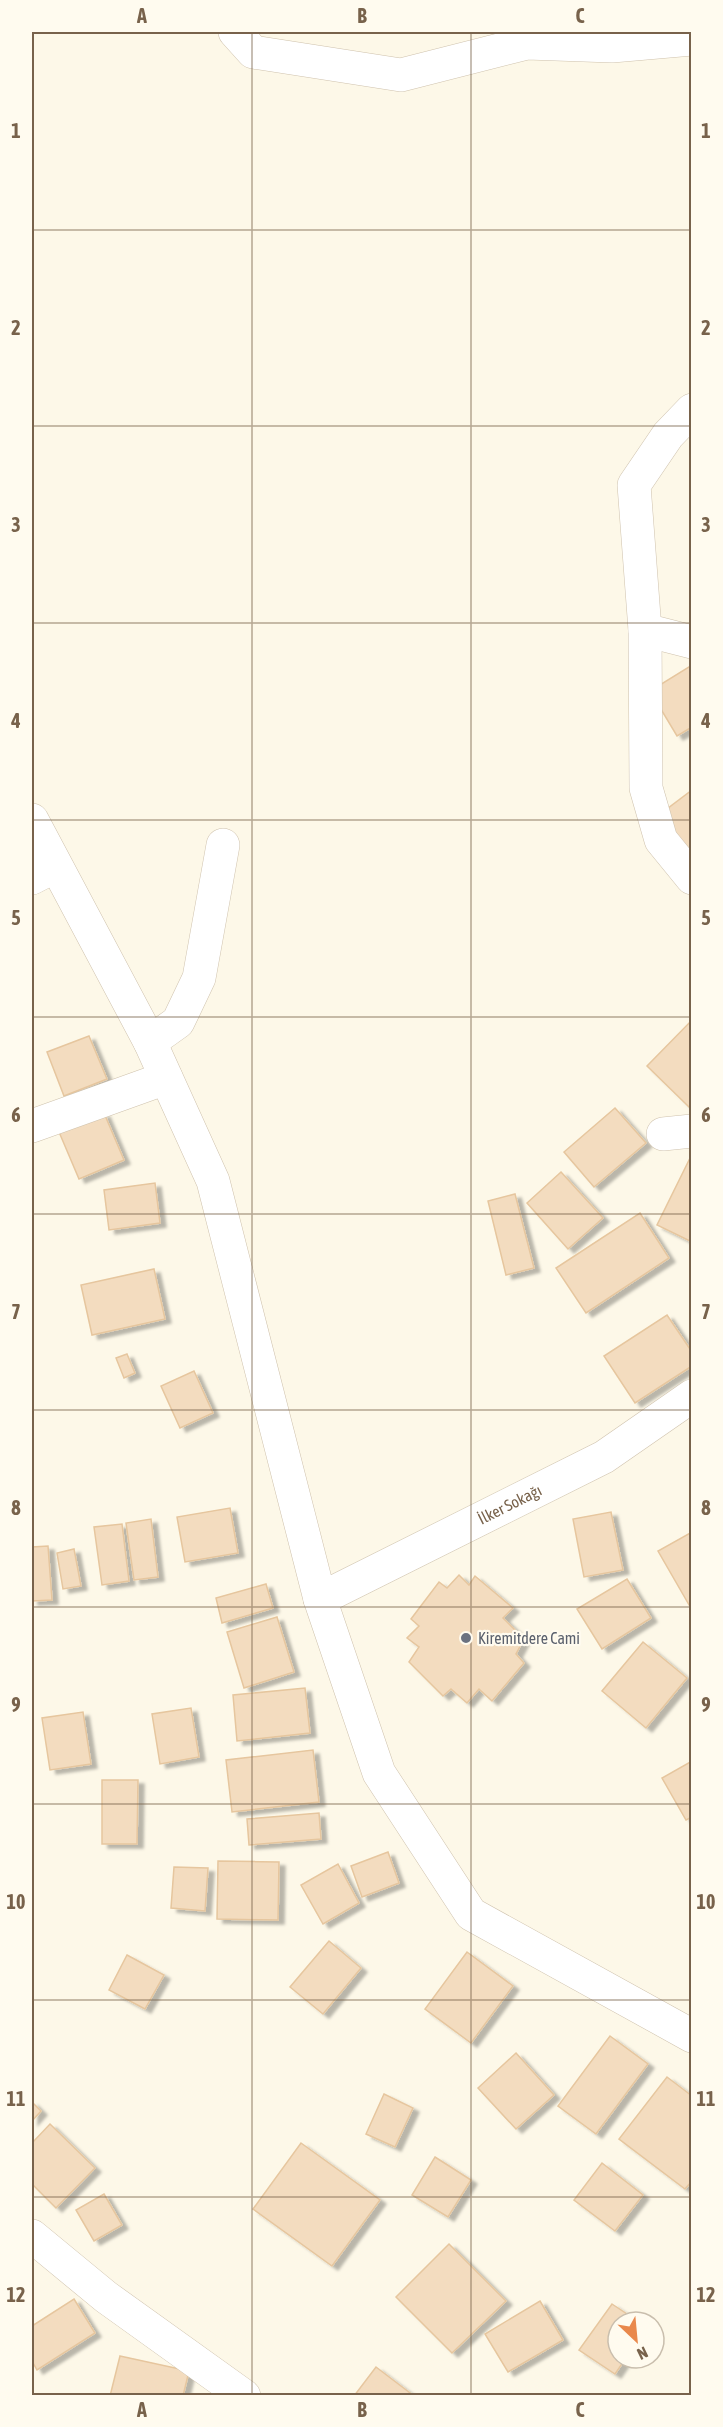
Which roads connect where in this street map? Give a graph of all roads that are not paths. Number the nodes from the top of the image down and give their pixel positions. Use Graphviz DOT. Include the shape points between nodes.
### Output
graph roads {
  1 [pos="235,32"];
  2 [pos="692,39"];
  3 [pos="692,410"];
  4 [pos="645,630"];
  5 [pos="692,642"];
  6 [pos="32,820"];
  7 [pos="223,845"];
  8 [pos="43,872"];
  9 [pos="692,878"];
  10 [pos="150,1042"];
  11 [pos="166,1078"];
  12 [pos="32,1126"];
  13 [pos="692,1396"];
  14 [pos="320,1599"];
  15 [pos="692,2036"];
  16 [pos="32,2236"];
  17 [pos="244,2396"];
  1 -- 2 [label="street" via="253,52 401,75 527,43 612,46"];
  3 -- 4 [label="street" via="668,435 634,486"];
  4 -- 5 [label="street"];
  4 -- 9 [label="street" via="646,788 661,840"];
  6 -- 8 [label="street"];
  7 -- 10 [label="street" via="199,978 178,1022"];
  8 -- 10 [label="street"];
  10 -- 11 [label="street"];
  11 -- 12 [label="street"];
  11 -- 14 [label="street" via="213,1181"];
  13 -- 14 [label="street, İlker Sokağı" via="604,1457"];
  14 -- 15 [label="street" via="379,1773 471,1914"];
  16 -- 17 [label="street" via="106,2297"];
}
